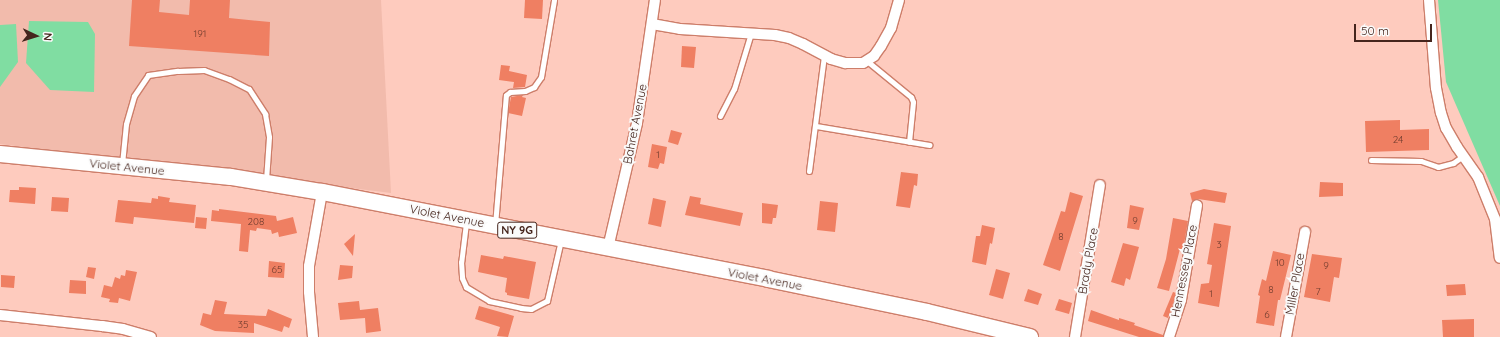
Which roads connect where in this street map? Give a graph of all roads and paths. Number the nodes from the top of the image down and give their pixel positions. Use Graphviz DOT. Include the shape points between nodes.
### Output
graph roads {
  1 [pos="554,0"];
  2 [pos="655,0"];
  3 [pos="899,0"];
  4 [pos="1429,0"];
  5 [pos="652,24"];
  6 [pos="751,33"];
  7 [pos="824,56"];
  8 [pos="867,62"];
  9 [pos="720,116"];
  10 [pos="816,126"];
  11 [pos="909,142"];
  12 [pos="929,145"];
  13 [pos="0,154"];
  14 [pos="1463,156"];
  15 [pos="1371,160"];
  16 [pos="122,166"];
  17 [pos="809,171"];
  18 [pos="266,183"];
  19 [pos="1100,185"];
  20 [pos="322,192"];
  21 [pos="1197,205"];
  22 [pos="466,220"];
  23 [pos="495,226"];
  24 [pos="1305,232"];
  25 [pos="561,238"];
  26 [pos="608,248"];
  27 [pos="1500,258"];
  28 [pos="0,315"];
  29 [pos="151,337"];
  30 [pos="313,337"];
  31 [pos="1030,337"];
  32 [pos="1075,337"];
  33 [pos="1169,337"];
  34 [pos="1286,337"];
  1 -- 23 [label="lane" via="541,77 534,87 506,95"];
  2 -- 5 [label="street, Bahret Avenue"];
  3 -- 8 [label="street" via="891,28 878,51"];
  4 -- 14 [label="street" via="1436,88 1441,113 1446,128"];
  5 -- 6 [label="street"];
  5 -- 26 [label="street, Bahret Avenue" via="637,123"];
  6 -- 7 [label="street" via="789,38"];
  6 -- 9 [label="lane" via="734,89"];
  7 -- 8 [label="street" via="845,63"];
  7 -- 10 [label="lane"];
  8 -- 11 [label="lane" via="911,97 913,102"];
  10 -- 11 [label="lane"];
  10 -- 17 [label="lane"];
  11 -- 12 [label="lane"];
  13 -- 16 [label="main road, Violet Avenue / NY 9G"];
  14 -- 15 [label="lane" via="1453,163 1438,167 1421,161"];
  14 -- 27 [label="street" via="1478,177 1495,219"];
  16 -- 18 [label="main road, Violet Avenue / NY 9G"];
  16 -- 18 [label="lane" via="126,124 134,96 148,75 204,70 249,89 266,114 270,137"];
  18 -- 20 [label="main road, Violet Avenue / NY 9G"];
  19 -- 32 [label="street, Brady Place"];
  20 -- 22 [label="main road, Violet Avenue / NY 9G"];
  20 -- 30 [label="street" via="309,266"];
  21 -- 33 [label="street, Hennessey Place" via="1181,300"];
  22 -- 23 [label="main road, Violet Avenue / NY 9G"];
  22 -- 25 [label="lane" via="461,262 462,278 466,287 489,301 521,308 531,309 547,301 550,296"];
  23 -- 25 [label="main road, Violet Avenue / NY 9G"];
  24 -- 34 [label="street, Miller Place"];
  25 -- 26 [label="main road, Violet Avenue / NY 9G"];
  26 -- 31 [label="main road, Violet Avenue / NY 9G" via="927,312"];
  28 -- 29 [label="street" via="123,329"];
}
